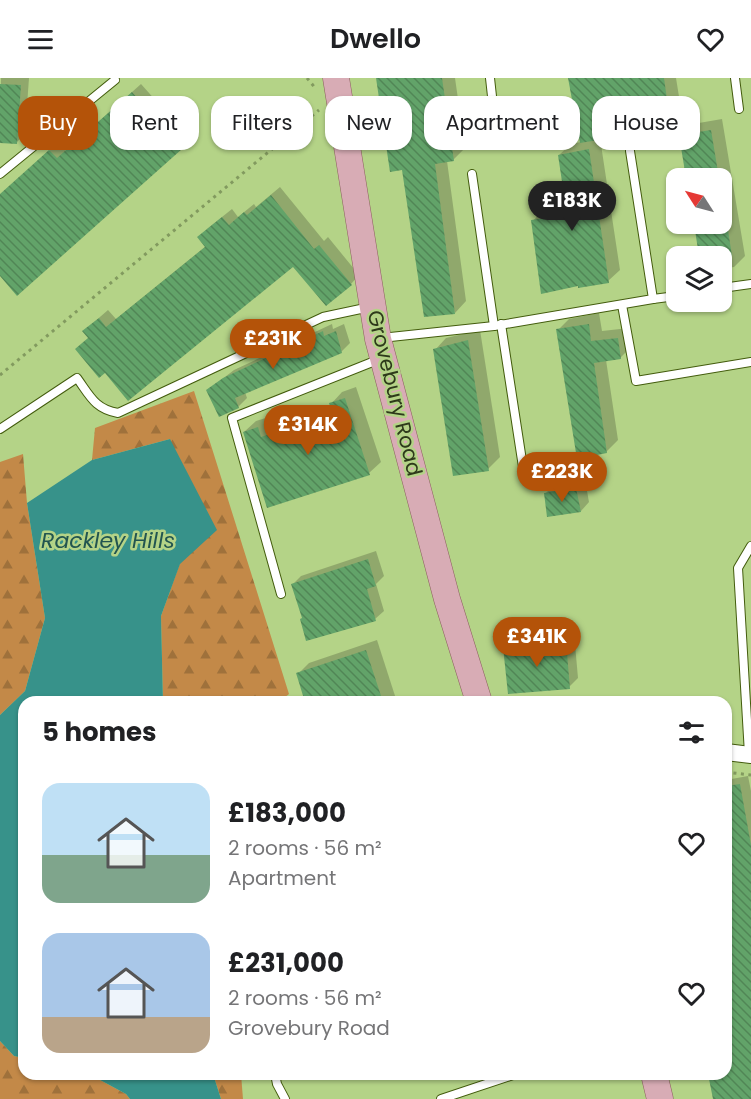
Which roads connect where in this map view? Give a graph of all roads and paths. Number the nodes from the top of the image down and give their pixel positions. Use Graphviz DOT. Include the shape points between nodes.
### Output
graph roads {
  1 [pos="336,78"];
  2 [pos="490,78"];
  3 [pos="735,78"];
  4 [pos="115,80"];
  5 [pos="492,96"];
  6 [pos="739,109"];
  7 [pos="324,117"];
  8 [pos="630,151"];
  9 [pos="0,174"];
  10 [pos="472,174"];
  11 [pos="751,284"];
  12 [pos="732,287"];
  13 [pos="666,297"];
  14 [pos="653,299"];
  15 [pos="622,304"];
  16 [pos="373,306"];
  17 [pos="497,325"];
  18 [pos="381,348"];
  19 [pos="751,362"];
  20 [pos="0,375"];
  21 [pos="0,429"];
  22 [pos="523,467"];
  23 [pos="751,546"];
  24 [pos="281,594"];
  25 [pos="477,696"];
  26 [pos="732,752"];
  27 [pos="750,754"];
  28 [pos="732,773"];
  29 [pos="751,775"];
  30 [pos="276,1080"];
  31 [pos="498,1080"];
  32 [pos="655,1080"];
  33 [pos="285,1099"];
  34 [pos="441,1099"];
  35 [pos="660,1099"];
  1 -- 16 [label="main road, Grovebury Road"];
  2 -- 5 [label="lane"];
  3 -- 6 [label="lane"];
  4 -- 9 [label="lane"];
  7 -- 20 [label="path" via="321,108"];
  8 -- 14 [label="lane"];
  10 -- 17 [label="lane"];
  11 -- 12 [label="lane"];
  13 -- 14 [label="lane"];
  14 -- 15 [label="lane"];
  15 -- 17 [label="lane"];
  15 -- 19 [label="lane" via="636,381"];
  16 -- 18 [label="main road, Grovebury Road"];
  16 -- 21 [label="lane" via="323,317 118,413 97,406 77,378"];
  17 -- 18 [label="lane"];
  17 -- 22 [label="lane"];
  18 -- 24 [label="lane" via="232,418"];
  18 -- 25 [label="main road, Grovebury Road" via="447,599"];
  23 -- 27 [label="lane" via="738,568"];
  26 -- 27 [label="street"];
  28 -- 29 [label="path"];
  30 -- 33 [label="lane"];
  31 -- 34 [label="lane"];
  32 -- 35 [label="main road"];
}
